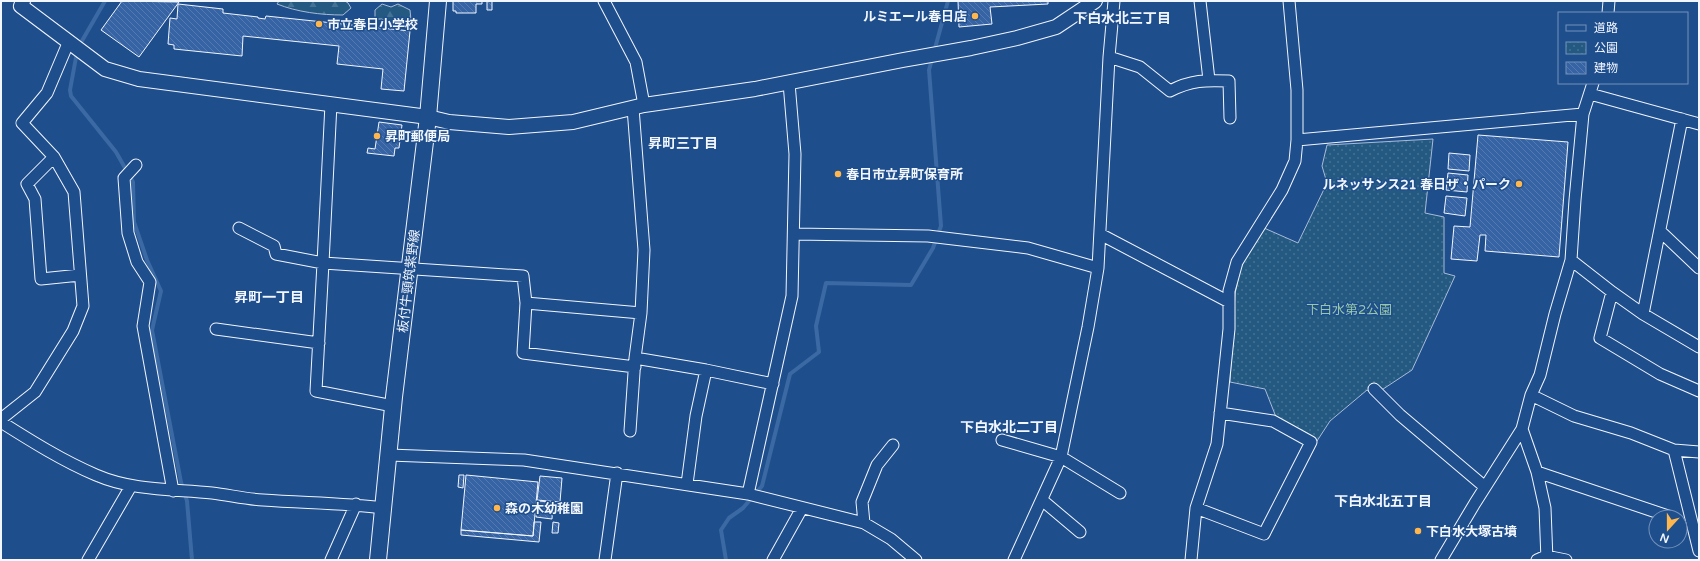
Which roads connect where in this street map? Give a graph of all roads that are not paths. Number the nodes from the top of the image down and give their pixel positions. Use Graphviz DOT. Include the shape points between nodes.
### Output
graph roads {
  1 [pos="438,1"];
  2 [pos="604,1"];
  3 [pos="1095,1"];
  4 [pos="1114,1"];
  5 [pos="1200,1"];
  6 [pos="1289,1"];
  7 [pos="1609,1"];
  8 [pos="20,3"];
  9 [pos="1608,12"];
  10 [pos="69,41"];
  11 [pos="1108,57"];
  12 [pos="1209,80"];
  13 [pos="789,83"];
  14 [pos="1591,88"];
  15 [pos="331,104"];
  16 [pos="639,106"];
  17 [pos="1583,114"];
  18 [pos="428,117"];
  19 [pos="1230,118"];
  20 [pos="1682,119"];
  21 [pos="1699,124"];
  22 [pos="1297,140"];
  23 [pos="54,158"];
  24 [pos="136,165"];
  25 [pos="239,228"];
  26 [pos="1660,231"];
  27 [pos="794,234"];
  28 [pos="1100,234"];
  29 [pos="1572,260"];
  30 [pos="323,263"];
  31 [pos="410,268"];
  32 [pos="1098,268"];
  33 [pos="1699,268"];
  34 [pos="80,276"];
  35 [pos="1612,292"];
  36 [pos="1229,302"];
  37 [pos="526,303"];
  38 [pos="641,313"];
  39 [pos="1643,314"];
  40 [pos="216,329"];
  41 [pos="229,331"];
  42 [pos="228,342"];
  43 [pos="318,343"];
  44 [pos="1699,347"];
  45 [pos="635,362"];
  46 [pos="706,370"];
  47 [pos="773,384"];
  48 [pos="1374,389"];
  49 [pos="1699,391"];
  50 [pos="1531,395"];
  51 [pos="393,406"];
  52 [pos="1220,413"];
  53 [pos="1,421"];
  54 [pos="1522,429"];
  55 [pos="630,431"];
  56 [pos="1002,440"];
  57 [pos="893,445"];
  58 [pos="1674,450"];
  59 [pos="1699,452"];
  60 [pos="389,455"];
  61 [pos="1061,457"];
  62 [pos="1537,472"];
  63 [pos="616,473"];
  64 [pos="687,484"];
  65 [pos="131,486"];
  66 [pos="1485,487"];
  67 [pos="173,491"];
  68 [pos="1120,492"];
  69 [pos="748,494"];
  70 [pos="1042,500"];
  71 [pos="356,504"];
  72 [pos="384,508"];
  73 [pos="802,508"];
  74 [pos="1196,508"];
  75 [pos="1648,510"];
  76 [pos="864,523"];
  77 [pos="1688,523"];
  78 [pos="1691,524"];
  79 [pos="1080,532"];
  80 [pos="1699,551"];
  81 [pos="1543,559"];
  82 [pos="88,560"];
  83 [pos="331,560"];
  84 [pos="378,560"];
  85 [pos="605,560"];
  86 [pos="773,560"];
  87 [pos="916,560"];
  88 [pos="1014,560"];
  89 [pos="1191,560"];
  90 [pos="1441,560"];
  91 [pos="1566,560"];
  1 -- 18 [label="main road, 板付牛頸筑紫野線"];
  2 -- 16 [label="street" via="636,62"];
  3 -- 13 [label="street" via="1056,27 1017,38"];
  4 -- 11 [label="street"];
  5 -- 12 [label="street"];
  6 -- 22 [label="street"];
  7 -- 9 [label="street"];
  8 -- 10 [label="street"];
  10 -- 15 [label="street" via="105,69 139,79"];
  10 -- 23 [label="street" via="47,93 22,123"];
  11 -- 12 [label="street" via="1140,67 1170,91 1184,84"];
  11 -- 28 [label="street"];
  12 -- 19 [label="street" via="1229,81"];
  13 -- 16 [label="street"];
  13 -- 27 [label="street" via="795,154"];
  14 -- 17 [label="street"];
  14 -- 20 [label="street"];
  15 -- 18 [label="street"];
  15 -- 30 [label="street"];
  16 -- 18 [label="street" via="573,122 509,127 449,122"];
  16 -- 38 [label="street" via="644,250"];
  17 -- 22 [label="street"];
  17 -- 29 [label="street"];
  18 -- 31 [label="main road, 板付牛頸筑紫野線"];
  20 -- 21 [label="street"];
  20 -- 26 [label="street"];
  22 -- 36 [label="street" via="1295,161 1282,190 1236,262"];
  23 -- 34 [label="street" via="74,192"];
  23 -- 34 [label="street" via="27,184 35,199 41,279"];
  24 -- 67 [label="street" via="124,178 128,233 137,262 150,282 143,326"];
  25 -- 30 [label="street" via="274,246 276,254"];
  26 -- 33 [label="street"];
  26 -- 39 [label="street"];
  27 -- 32 [label="street" via="928,236 1028,248"];
  27 -- 47 [label="street" via="792,296"];
  28 -- 32 [label="street"];
  28 -- 36 [label="street"];
  29 -- 35 [label="street"];
  29 -- 50 [label="street" via="1540,375"];
  30 -- 31 [label="street"];
  30 -- 43 [label="street"];
  31 -- 37 [label="street" via="523,276"];
  31 -- 51 [label="main road, 板付牛頸筑紫野線"];
  32 -- 61 [label="street"];
  34 -- 53 [label="street" via="83,306 73,331 36,392"];
  35 -- 39 [label="street"];
  35 -- 49 [label="street" via="1600,338 1660,374"];
  36 -- 52 [label="street" via="1229,329"];
  37 -- 38 [label="street"];
  37 -- 45 [label="street" via="523,353"];
  38 -- 45 [label="street"];
  39 -- 44 [label="street"];
  40 -- 41 [label="street"];
  41 -- 42 [label="street"];
  41 -- 43 [label="street"];
  43 -- 51 [label="street" via="316,391"];
  45 -- 46 [label="street"];
  45 -- 55 [label="street"];
  46 -- 47 [label="street"];
  46 -- 64 [label="street" via="696,416"];
  47 -- 69 [label="street"];
  48 -- 66 [label="street" via="1400,415"];
  50 -- 54 [label="street"];
  50 -- 58 [label="street" via="1574,416 1631,433"];
  51 -- 60 [label="main road, 板付牛頸筑紫野線"];
  52 -- 74 [label="street" via="1217,444"];
  52 -- 74 [label="street" via="1273,421 1311,442 1264,534"];
  53 -- 65 [label="street" via="40,446 96,475"];
  54 -- 62 [label="street"];
  54 -- 66 [label="street"];
  56 -- 61 [label="street"];
  57 -- 76 [label="street" via="878,465 862,502"];
  58 -- 59 [label="street"];
  58 -- 78 [label="street"];
  60 -- 63 [label="street" via="524,460"];
  60 -- 72 [label="main road, 板付牛頸筑紫野線"];
  61 -- 68 [label="street"];
  61 -- 70 [label="street"];
  62 -- 75 [label="street"];
  62 -- 81 [label="street" via="1545,508"];
  63 -- 64 [label="street"];
  63 -- 85 [label="street"];
  64 -- 69 [label="street"];
  65 -- 67 [label="street"];
  65 -- 82 [label="street"];
  66 -- 90 [label="street"];
  67 -- 71 [label="street" via="262,500"];
  69 -- 73 [label="street"];
  70 -- 79 [label="street"];
  70 -- 88 [label="street"];
  71 -- 72 [label="street"];
  71 -- 83 [label="street"];
  72 -- 84 [label="main road, 板付牛頸筑紫野線"];
  73 -- 76 [label="street"];
  73 -- 86 [label="street"];
  74 -- 89 [label="street"];
  76 -- 87 [label="street" via="891,539"];
  77 -- 78 [label="street"];
  78 -- 80 [label="street"];
  81 -- 91 [label="street"];
}
